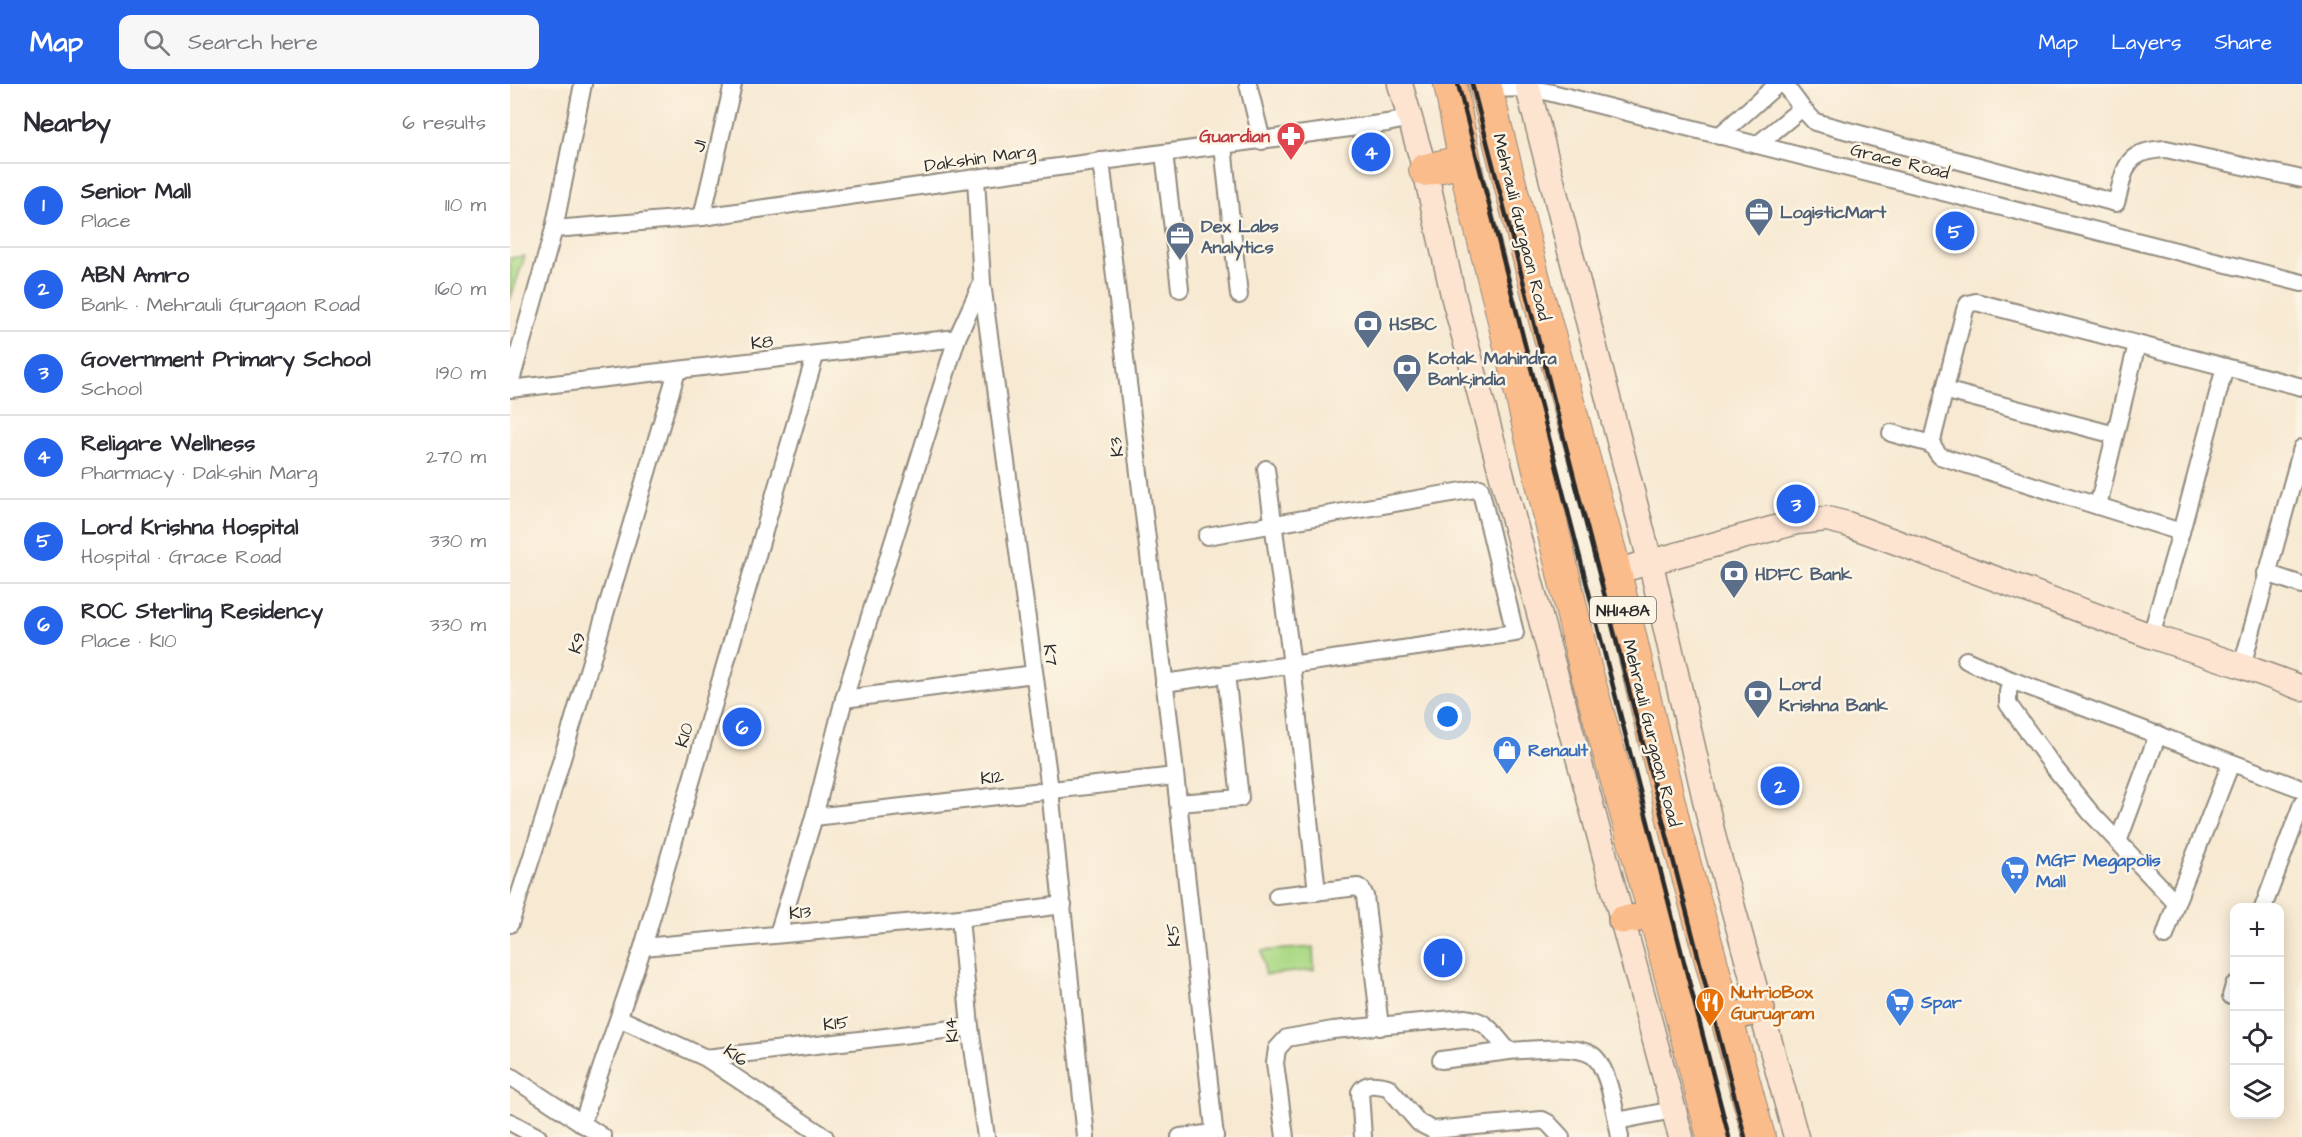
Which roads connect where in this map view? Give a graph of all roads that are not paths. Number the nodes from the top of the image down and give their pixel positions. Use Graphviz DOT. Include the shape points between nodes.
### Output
graph roads {
  1 [pos="583,84"];
  2 [pos="733,84"];
  3 [pos="1248,84"];
  4 [pos="1400,84"];
  5 [pos="1450,84"];
  6 [pos="1778,84"];
  7 [pos="1784,84"];
  8 [pos="1486,86"];
  9 [pos="1528,86"];
  10 [pos="1802,108"];
  11 [pos="1411,118"];
  12 [pos="1719,136"];
  13 [pos="1262,141"];
  14 [pos="1757,145"];
  15 [pos="1222,146"];
  16 [pos="1164,153"];
  17 [pos="1101,161"];
  18 [pos="1464,161"];
  19 [pos="1425,170"];
  20 [pos="976,178"];
  21 [pos="2302,179"];
  22 [pos="702,217"];
  23 [pos="554,229"];
  24 [pos="982,283"];
  25 [pos="2302,283"];
  26 [pos="1180,289"];
  27 [pos="1239,295"];
  28 [pos="1538,295"];
  29 [pos="1500,303"];
  30 [pos="957,338"];
  31 [pos="2137,344"];
  32 [pos="815,356"];
  33 [pos="2225,367"];
  34 [pos="677,371"];
  35 [pos="510,384"];
  36 [pos="2302,387"];
  37 [pos="510,389"];
  38 [pos="1944,390"];
  39 [pos="1891,433"];
  40 [pos="2115,435"];
  41 [pos="1931,444"];
  42 [pos="2302,448"];
  43 [pos="1266,469"];
  44 [pos="2098,506"];
  45 [pos="1273,524"];
  46 [pos="2181,532"];
  47 [pos="1206,536"];
  48 [pos="1649,561"];
  49 [pos="1614,572"];
  50 [pos="2266,573"];
  51 [pos="2302,585"];
  52 [pos="2151,636"];
  53 [pos="1966,660"];
  54 [pos="1292,665"];
  55 [pos="2242,666"];
  56 [pos="1034,674"];
  57 [pos="1226,674"];
  58 [pos="2011,680"];
  59 [pos="1164,683"];
  60 [pos="2302,688"];
  61 [pos="844,699"];
  62 [pos="1170,728"];
  63 [pos="2158,734"];
  64 [pos="2231,763"];
  65 [pos="1175,776"];
  66 [pos="2302,789"];
  67 [pos="1050,790"];
  68 [pos="1178,803"];
  69 [pos="2302,804"];
  70 [pos="813,817"];
  71 [pos="2118,842"];
  72 [pos="1317,892"];
  73 [pos="1277,896"];
  74 [pos="2176,903"];
  75 [pos="2265,903"];
  76 [pos="1063,905"];
  77 [pos="1655,916"];
  78 [pos="960,918"];
  79 [pos="1622,921"];
  80 [pos="510,924"];
  81 [pos="778,934"];
  82 [pos="2165,936"];
  83 [pos="643,947"];
  84 [pos="1761,1009"];
  85 [pos="619,1018"];
  86 [pos="1727,1019"];
  87 [pos="970,1027"];
  88 [pos="1380,1027"];
  89 [pos="1509,1051"];
  90 [pos="706,1058"];
  91 [pos="1441,1060"];
  92 [pos="510,1076"];
  93 [pos="1673,1110"];
  94 [pos="510,1122"];
  95 [pos="582,1124"];
  96 [pos="1618,1129"];
  97 [pos="1215,1135"];
  98 [pos="1710,1136"];
  99 [pos="538,1137"];
  100 [pos="603,1137"];
  101 [pos="825,1137"];
  102 [pos="986,1137"];
  103 [pos="1086,1137"];
  104 [pos="1180,1137"];
  105 [pos="1285,1137"];
  106 [pos="1364,1137"];
  107 [pos="1561,1137"];
  108 [pos="1681,1137"];
  109 [pos="1759,1137"];
  110 [pos="1796,1137"];
  1 -- 23 [label="street"];
  2 -- 22 [label="street, J1"];
  3 -- 13 [label="street"];
  4 -- 11 [label="street"];
  5 -- 18 [label="highway, NH148A"];
  6 -- 12 [label="street"];
  7 -- 10 [label="street"];
  8 -- 9 [label="street, Grace Road"];
  8 -- 28 [label="highway, Mehrauli Gurgaon Road / NH148A"];
  9 -- 12 [label="street, Grace Road"];
  9 -- 48 [label="street"];
  10 -- 14 [label="street"];
  10 -- 21 [label="street" via="1821,124 2116,202 2126,167 2134,156 2148,150 2166,149"];
  11 -- 13 [label="street, Dakshin Marg"];
  11 -- 19 [label="street"];
  12 -- 14 [label="street, Grace Road"];
  13 -- 15 [label="street, Dakshin Marg"];
  14 -- 25 [label="street, Grace Road"];
  15 -- 16 [label="street, Dakshin Marg"];
  15 -- 27 [label="street"];
  16 -- 17 [label="street, Dakshin Marg"];
  16 -- 26 [label="street"];
  17 -- 20 [label="street, Dakshin Marg"];
  17 -- 59 [label="street, K3"];
  18 -- 19 [label="highway"];
  18 -- 29 [label="highway, NH148A"];
  19 -- 79 [label="street" via="1454,299"];
  20 -- 22 [label="street, Dakshin Marg"];
  20 -- 24 [label="street, K7"];
  22 -- 23 [label="street, Dakshin Marg"];
  23 -- 35 [label="street"];
  24 -- 30 [label="street"];
  24 -- 56 [label="street, K7"];
  28 -- 29 [label="highway"];
  28 -- 49 [label="highway, Mehrauli Gurgaon Road / NH148A"];
  29 -- 77 [label="highway, NH148A" via="1585,667"];
  30 -- 32 [label="street, K8"];
  30 -- 61 [label="street"];
  31 -- 33 [label="street"];
  31 -- 38 [label="street" via="1976,302 1962,302 1965,310"];
  31 -- 40 [label="street"];
  32 -- 34 [label="street, K8"];
  32 -- 83 [label="street, K10"];
  33 -- 36 [label="street"];
  33 -- 46 [label="street"];
  34 -- 37 [label="street, K8"];
  34 -- 80 [label="street, K9"];
  38 -- 40 [label="street"];
  38 -- 41 [label="street"];
  39 -- 41 [label="street"];
  40 -- 44 [label="street"];
  41 -- 44 [label="street" via="1940,456"];
  42 -- 50 [label="street"];
  43 -- 45 [label="street"];
  44 -- 46 [label="street"];
  45 -- 47 [label="street"];
  45 -- 54 [label="street"];
  45 -- 54 [label="street" via="1480,488 1515,633"];
  46 -- 52 [label="street"];
  48 -- 49 [label="street"];
  48 -- 52 [label="street" via="1797,522 1827,519"];
  48 -- 84 [label="street" via="1714,839"];
  49 -- 86 [label="highway, Mehrauli Gurgaon Road / NH148A" via="1677,836"];
  50 -- 51 [label="street"];
  50 -- 55 [label="street"];
  52 -- 55 [label="street"];
  53 -- 58 [label="street"];
  54 -- 57 [label="street"];
  54 -- 72 [label="street"];
  55 -- 60 [label="street"];
  56 -- 61 [label="street"];
  56 -- 67 [label="street, K7"];
  57 -- 59 [label="street"];
  57 -- 68 [label="street" via="1240,798"];
  58 -- 63 [label="street"];
  58 -- 71 [label="street" via="2008,704 2053,766"];
  59 -- 62 [label="street, K3"];
  61 -- 70 [label="street"];
  62 -- 65 [label="street, K5"];
  63 -- 64 [label="street"];
  63 -- 71 [label="street"];
  64 -- 66 [label="street"];
  64 -- 74 [label="street"];
  65 -- 67 [label="street, K12"];
  65 -- 68 [label="street, K5"];
  67 -- 70 [label="street, K12"];
  67 -- 76 [label="street, K7"];
  68 -- 97 [label="street, K5"];
  69 -- 75 [label="street"];
  70 -- 81 [label="street"];
  71 -- 74 [label="street"];
  72 -- 73 [label="street"];
  72 -- 88 [label="street" via="1358,887 1365,896"];
  74 -- 82 [label="street"];
  76 -- 78 [label="street, K13"];
  76 -- 103 [label="street, K7"];
  77 -- 79 [label="main road"];
  77 -- 98 [label="highway, NH148A"];
  78 -- 81 [label="street, K13"];
  78 -- 87 [label="street, K14"];
  79 -- 93 [label="street"];
  81 -- 83 [label="street, K13"];
  83 -- 85 [label="street, K10"];
  84 -- 86 [label="main road"];
  84 -- 110 [label="street"];
  85 -- 90 [label="street, K16"];
  85 -- 95 [label="street, K10"];
  86 -- 109 [label="highway, Mehrauli Gurgaon Road / NH148A"];
  87 -- 90 [label="street, K15"];
  87 -- 102 [label="street, K14"];
  88 -- 89 [label="street" via="1477,1019"];
  88 -- 105 [label="street" via="1287,1038 1277,1049 1275,1063"];
  89 -- 91 [label="street"];
  89 -- 96 [label="street" via="1576,1050 1592,1055 1604,1068"];
  90 -- 101 [label="street, K16"];
  92 -- 95 [label="street"];
  93 -- 96 [label="street"];
  93 -- 108 [label="street"];
  94 -- 99 [label="street"];
  95 -- 100 [label="street"];
  97 -- 104 [label="street"];
  106 -- 107 [label="street" via="1360,1092 1371,1084 1389,1087 1419,1123 1433,1130 1542,1120"];
}
